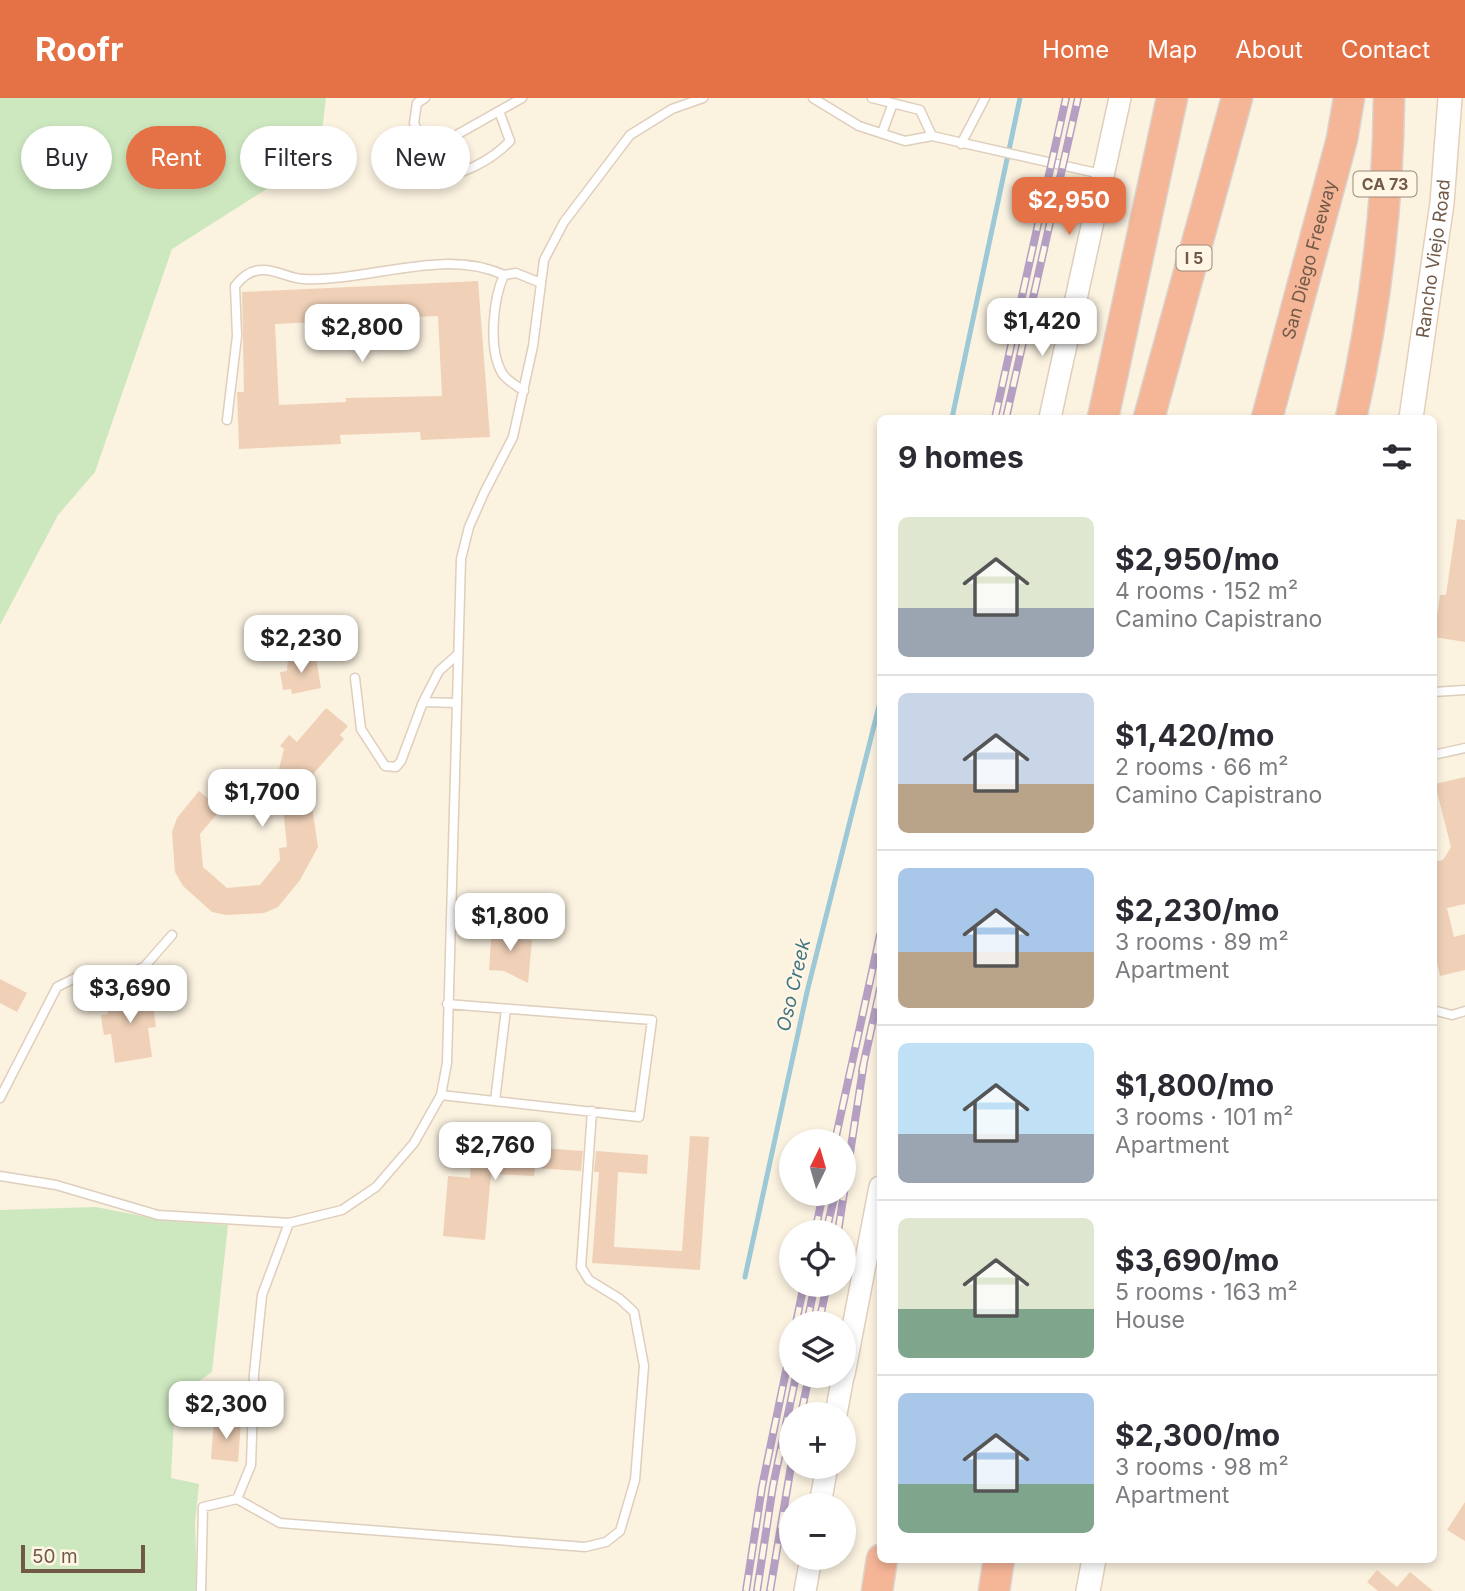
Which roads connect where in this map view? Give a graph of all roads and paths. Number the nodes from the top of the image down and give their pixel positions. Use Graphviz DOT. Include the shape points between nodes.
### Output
graph roads {
  1 [pos="425,98"];
  2 [pos="522,98"];
  3 [pos="703,98"];
  4 [pos="813,98"];
  5 [pos="872,98"];
  6 [pos="985,98"];
  7 [pos="1120,98"];
  8 [pos="1172,98"];
  9 [pos="1237,98"];
  10 [pos="1349,98"];
  11 [pos="1389,98"];
  12 [pos="1450,98"];
  13 [pos="892,103"];
  14 [pos="499,111"];
  15 [pos="416,126"];
  16 [pos="470,128"];
  17 [pos="883,134"];
  18 [pos="932,136"];
  19 [pos="961,144"];
  20 [pos="470,167"];
  21 [pos="1104,175"];
  22 [pos="504,275"];
  23 [pos="541,283"];
  24 [pos="524,391"];
  25 [pos="1051,415"];
  26 [pos="1104,415"];
  27 [pos="1150,415"];
  28 [pos="1268,415"];
  29 [pos="1353,415"];
  30 [pos="1411,415"];
  31 [pos="227,420"];
  32 [pos="457,655"];
  33 [pos="355,678"];
  34 [pos="1437,690"];
  35 [pos="1465,690"];
  36 [pos="423,702"];
  37 [pos="457,703"];
  38 [pos="1465,748"];
  39 [pos="1437,753"];
  40 [pos="172,935"];
  41 [pos="447,1004"];
  42 [pos="506,1009"];
  43 [pos="1437,1011"];
  44 [pos="1465,1011"];
  45 [pos="441,1095"];
  46 [pos="0,1098"];
  47 [pos="495,1101"];
  48 [pos="592,1111"];
  49 [pos="0,1176"];
  50 [pos="877,1202"];
  51 [pos="289,1223"];
  52 [pos="856,1311"];
  53 [pos="237,1499"];
  54 [pos="881,1563"];
  55 [pos="998,1563"];
  56 [pos="1093,1563"];
  57 [pos="809,1570"];
  58 [pos="201,1591"];
  59 [pos="805,1591"];
  60 [pos="877,1591"];
  61 [pos="994,1591"];
  62 [pos="1088,1591"];
  1 -- 15 [label="lane" via="416,103"];
  2 -- 14 [label="lane"];
  3 -- 23 [label="lane" via="672,109 630,135 564,222 544,260"];
  4 -- 17 [label="lane"];
  5 -- 13 [label="lane"];
  6 -- 19 [label="lane"];
  7 -- 21 [label="street"];
  8 -- 26 [label="highway"];
  9 -- 27 [label="highway, I 5"];
  10 -- 28 [label="highway, San Diego Freeway"];
  11 -- 29 [label="highway, CA 73" via="1378,269"];
  12 -- 30 [label="main road, Rancho Viejo Road" via="1442,203"];
  13 -- 17 [label="lane"];
  13 -- 18 [label="lane" via="920,110"];
  14 -- 16 [label="lane"];
  14 -- 20 [label="lane" via="510,141 496,156"];
  17 -- 18 [label="lane" via="905,141"];
  18 -- 19 [label="lane"];
  19 -- 21 [label="lane"];
  21 -- 25 [label="street"];
  22 -- 23 [label="lane" via="516,273"];
  22 -- 24 [label="lane" via="494,317 496,360 503,376"];
  22 -- 31 [label="lane" via="488,268 438,266 303,279 263,270 249,273 235,286 237,336"];
  23 -- 24 [label="lane"];
  24 -- 32 [label="lane" via="513,437 469,527 461,558"];
  32 -- 36 [label="lane" via="439,671"];
  32 -- 37 [label="lane"];
  33 -- 36 [label="lane" via="360,730 385,766 401,761"];
  34 -- 35 [label="lane"];
  36 -- 37 [label="lane"];
  37 -- 41 [label="lane"];
  38 -- 39 [label="lane"];
  40 -- 46 [label="lane" via="144,967 115,978 79,976 57,987"];
  41 -- 42 [label="lane"];
  41 -- 45 [label="lane" via="447,1063"];
  42 -- 47 [label="lane"];
  42 -- 48 [label="lane" via="652,1020 639,1117"];
  43 -- 44 [label="lane" via="1452,1015"];
  45 -- 47 [label="lane"];
  45 -- 51 [label="lane" via="414,1143 376,1187 342,1210"];
  47 -- 48 [label="lane"];
  48 -- 53 [label="lane" via="581,1267 589,1280 634,1312 644,1366 635,1480 620,1531 606,1542 585,1548 534,1545 280,1523"];
  49 -- 51 [label="lane" via="56,1185 158,1216"];
  50 -- 52 [label="street"];
  51 -- 53 [label="lane" via="262,1295 251,1465"];
  53 -- 58 [label="lane" via="202,1507"];
  54 -- 60 [label="highway"];
  55 -- 61 [label="highway"];
  56 -- 62 [label="main road"];
  57 -- 59 [label="street"];
}
